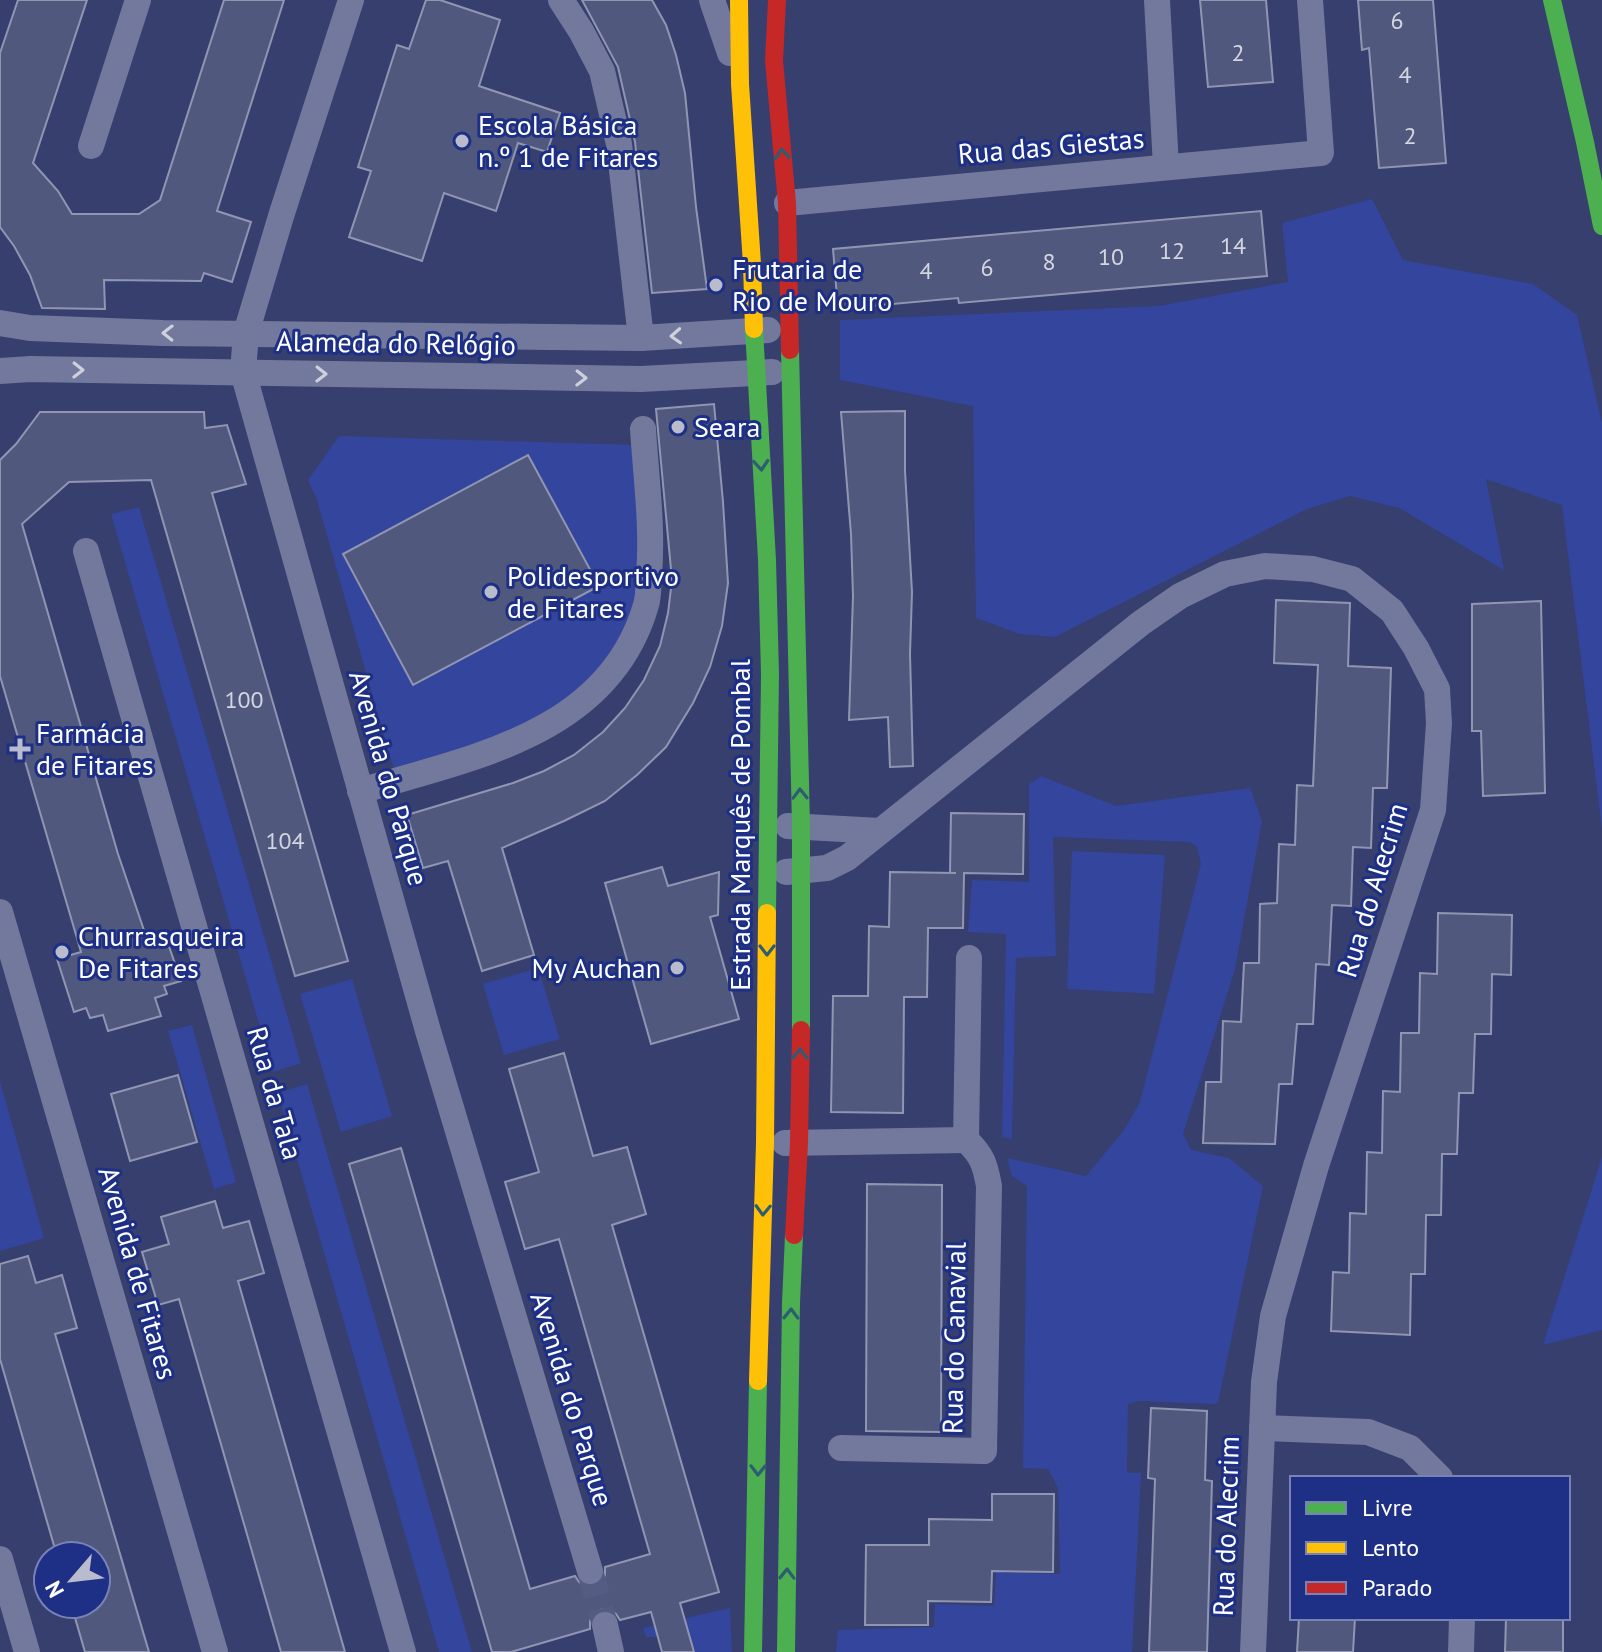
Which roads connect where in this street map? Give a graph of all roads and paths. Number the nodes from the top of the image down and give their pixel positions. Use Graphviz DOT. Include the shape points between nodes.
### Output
graph roads {
  1 [pos="138,0"];
  2 [pos="351,0"];
  3 [pos="561,0"];
  4 [pos="712,0"];
  5 [pos="739,0"];
  6 [pos="777,0"];
  7 [pos="1157,0"];
  8 [pos="1310,0"];
  9 [pos="1552,0"];
  10 [pos="740,84"];
  11 [pos="91,146"];
  12 [pos="1166,167"];
  13 [pos="787,203"];
  14 [pos="1602,226"];
  15 [pos="0,323"];
  16 [pos="789,329"];
  17 [pos="754,331"];
  18 [pos="246,333"];
  19 [pos="641,338"];
  20 [pos="0,371"];
  21 [pos="791,371"];
  22 [pos="243,372"];
  23 [pos="755,373"];
  24 [pos="643,429"];
  25 [pos="86,551"];
  26 [pos="360,791"];
  27 [pos="768,826"];
  28 [pos="801,826"];
  29 [pos="880,831"];
  30 [pos="767,872"];
  31 [pos="801,872"];
  32 [pos="0,912"];
  33 [pos="969,958"];
  34 [pos="966,1140"];
  35 [pos="765,1143"];
  36 [pos="799,1143"];
  37 [pos="1262,1428"];
  38 [pos="841,1448"];
  39 [pos="1438,1476"];
  40 [pos="0,1559"];
  41 [pos="590,1571"];
  42 [pos="1462,1620"];
  43 [pos="605,1625"];
  44 [pos="27,1652"];
  45 [pos="215,1652"];
  46 [pos="403,1652"];
  47 [pos="611,1652"];
  48 [pos="753,1652"];
  49 [pos="786,1652"];
  50 [pos="1253,1652"];
  51 [pos="1461,1652"];
  1 -- 11 [label="street"];
  2 -- 18 [label="street, Avenida do Parque"];
  3 -- 19 [label="street" via="602,71 619,144"];
  4 -- 10 [label="street"];
  5 -- 10 [label="street, Estrada Marquês de Pombal"];
  13 -- 6 [label="street, Estrada Marquês de Pombal, one-way" via="774,61"];
  7 -- 12 [label="street"];
  8 -- 12 [label="street, Rua das Giestas" via="1321,153"];
  9 -- 14 [label="street"];
  10 -- 17 [label="street, Estrada Marquês de Pombal"];
  12 -- 13 [label="street, Rua das Giestas"];
  13 -- 16 [label="street, Estrada Marquês de Pombal"];
  18 -- 15 [label="street, Alameda do Relógio, one-way"];
  16 -- 17 [label="street, Alameda do Relógio"];
  16 -- 21 [label="street, Estrada Marquês de Pombal"];
  17 -- 19 [label="street, Alameda do Relógio, one-way"];
  17 -- 23 [label="street, Estrada Marquês de Pombal"];
  18 -- 19 [label="street, Alameda do Relógio"];
  18 -- 22 [label="street, Avenida do Parque"];
  20 -- 22 [label="street, Alameda do Relógio, one-way"];
  21 -- 23 [label="street, Alameda do Relógio"];
  28 -- 21 [label="street, Estrada Marquês de Pombal, one-way"];
  22 -- 23 [label="street, Alameda do Relógio, one-way" via="641,379"];
  22 -- 26 [label="street, Avenida do Parque"];
  23 -- 27 [label="street, Estrada Marquês de Pombal, one-way" via="767,560"];
  24 -- 26 [label="street" via="651,552 647,604 628,650 605,682 553,723 494,752"];
  25 -- 46 [label="street, Rua da Tala"];
  26 -- 41 [label="street, Avenida do Parque"];
  27 -- 28 [label="street"];
  27 -- 30 [label="street, Estrada Marquês de Pombal"];
  28 -- 29 [label="street"];
  28 -- 31 [label="street, Estrada Marquês de Pombal"];
  29 -- 31 [label="street, Rua do Alecrim" via="847,858"];
  29 -- 37 [label="street, Rua do Alecrim" via="1141,623 1225,574 1265,566 1313,569 1352,579 1392,611 1416,648 1437,689 1433,810 1316,1166 1273,1316"];
  30 -- 31 [label="street, Rua do Alecrim"];
  30 -- 35 [label="street, Estrada Marquês de Pombal, one-way"];
  36 -- 31 [label="street, Estrada Marquês de Pombal, one-way"];
  32 -- 45 [label="street, Avenida de Fitares"];
  33 -- 34 [label="street"];
  34 -- 36 [label="street"];
  34 -- 38 [label="street, Rua do Canavial" via="985,1164 989,1186 984,1451"];
  35 -- 36 [label="street"];
  35 -- 48 [label="street, Estrada Marquês de Pombal, one-way"];
  49 -- 36 [label="street, Estrada Marquês de Pombal, one-way"];
  37 -- 39 [label="street" via="1368,1432 1410,1448"];
  37 -- 50 [label="street, Rua do Alecrim"];
  40 -- 44 [label="street"];
  42 -- 51 [label="street"];
  43 -- 47 [label="street"];
}
